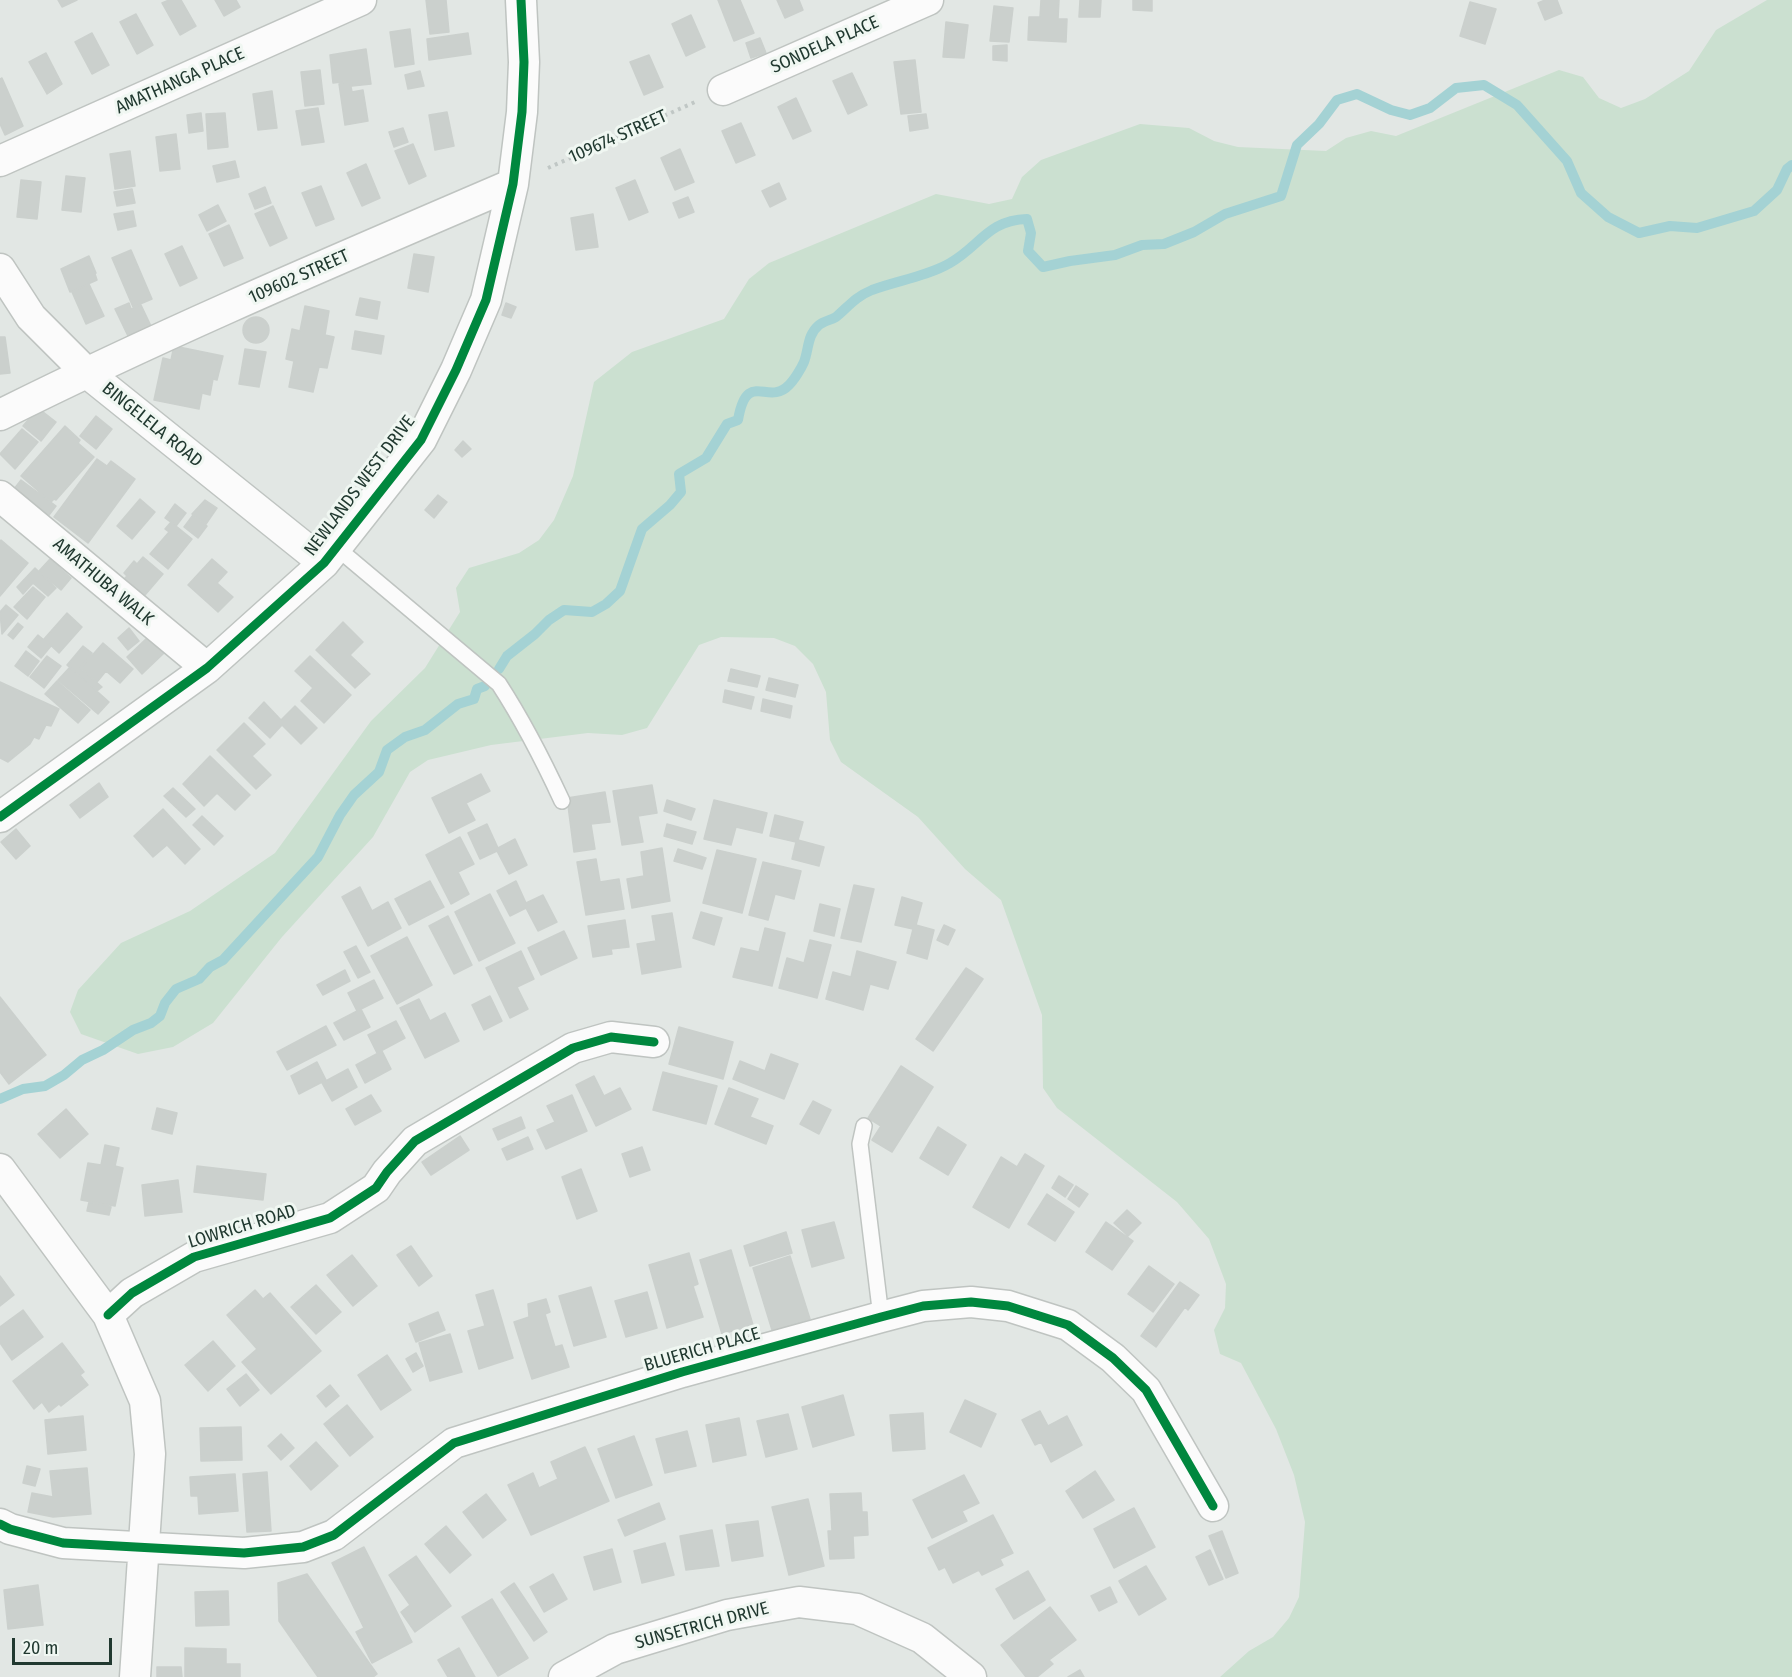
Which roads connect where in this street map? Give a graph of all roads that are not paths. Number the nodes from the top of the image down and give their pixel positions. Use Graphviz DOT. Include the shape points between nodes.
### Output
graph roads {
  1 [pos="361,0"];
  2 [pos="521,0"];
  3 [pos="928,0"];
  4 [pos="723,90"];
  5 [pos="0,162"];
  6 [pos="513,184"];
  7 [pos="0,269"];
  8 [pos="86,372"];
  9 [pos="0,415"];
  10 [pos="0,496"];
  11 [pos="331,555"];
  12 [pos="207,668"];
  13 [pos="562,801"];
  14 [pos="0,817"];
  15 [pos="654,1042"];
  16 [pos="864,1126"];
  17 [pos="0,1169"];
  18 [pos="108,1315"];
  19 [pos="881,1317"];
  20 [pos="1213,1506"];
  21 [pos="0,1524"];
  22 [pos="143,1548"];
  23 [pos="135,1677"];
  24 [pos="564,1677"];
  25 [pos="971,1677"];
  1 -- 5 [label="street, AMATHANGA PLACE"];
  2 -- 6 [label="street, NEWLANDS WEST DRIVE" via="525,62"];
  3 -- 4 [label="street, SONDELA PLACE"];
  6 -- 8 [label="street, 109602 STREET"];
  6 -- 11 [label="street, NEWLANDS WEST DRIVE" via="486,300 456,370 421,440"];
  7 -- 8 [label="street, BINGELELA ROAD" via="31,317"];
  8 -- 9 [label="street, 109602 STREET"];
  8 -- 11 [label="street, BINGELELA ROAD"];
  10 -- 12 [label="street, AMATHUBA WALK"];
  11 -- 12 [label="street, NEWLANDS WEST DRIVE"];
  11 -- 13 [label="lane" via="499,684"];
  12 -- 14 [label="street, NEWLANDS WEST DRIVE"];
  15 -- 18 [label="street, LOWRICH ROAD" via="611,1036 573,1048 415,1141 376,1188 330,1218 194,1257 132,1293"];
  16 -- 19 [label="lane" via="860,1144"];
  17 -- 18 [label="street"];
  18 -- 22 [label="street" via="145,1401 150,1454"];
  19 -- 20 [label="street, BLUERICH PLACE" via="923,1306 971,1302 1008,1306 1068,1325 1113,1358 1146,1390"];
  19 -- 22 [label="street, BLUERICH PLACE" via="682,1372 454,1443 334,1535 303,1547 244,1553"];
  21 -- 22 [label="street, BLUERICH PLACE" via="63,1543"];
  22 -- 23 [label="street"];
  24 -- 25 [label="street, SUNSETRICH DRIVE" via="615,1649 727,1615 800,1602 857,1610 879,1619 922,1638"];
}
